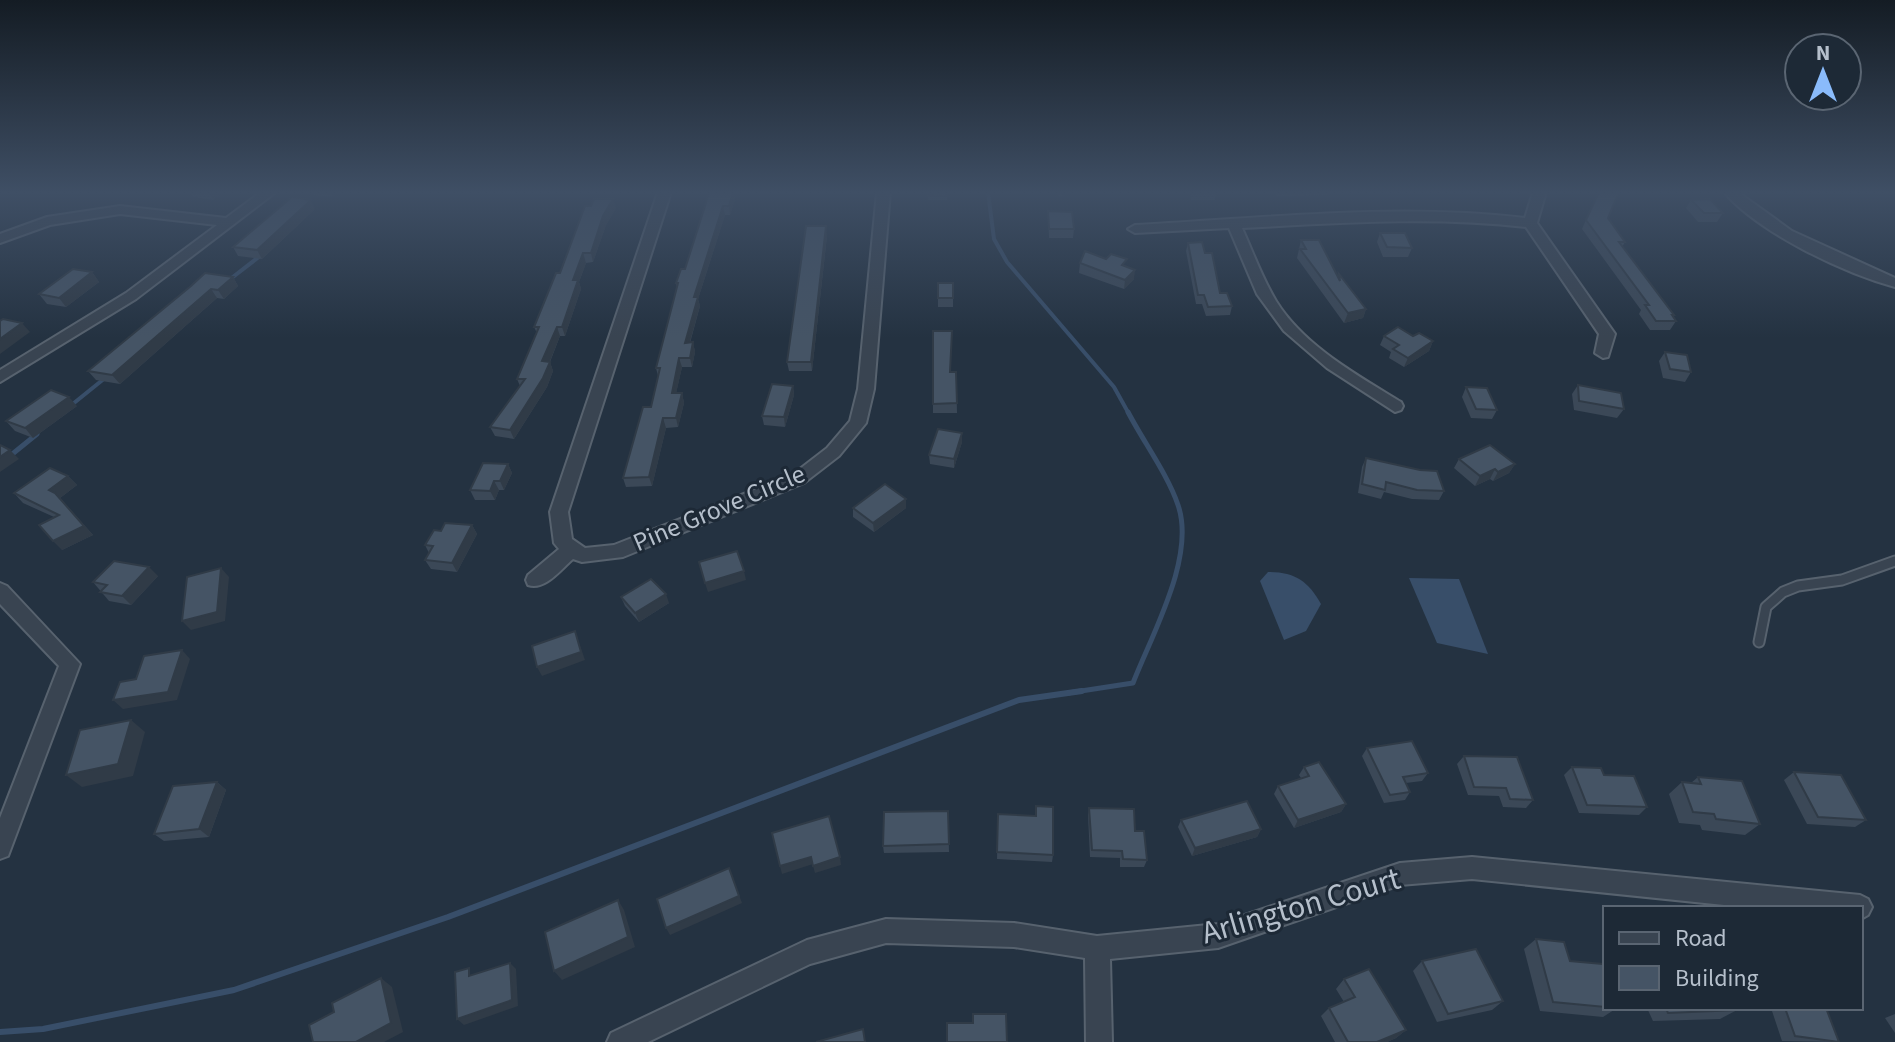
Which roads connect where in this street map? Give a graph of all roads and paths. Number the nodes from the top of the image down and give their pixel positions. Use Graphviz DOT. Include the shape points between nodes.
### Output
graph roads {
  1 [pos="202,241"];
  2 [pos="648,241"];
  3 [pos="880,241"];
  4 [pos="1242,241"];
  5 [pos="1542,241"];
  6 [pos="1800,241"];
  7 [pos="1895,283"];
  8 [pos="1603,353"];
  9 [pos="0,377"];
  10 [pos="1395,406"];
  11 [pos="572,549"];
  12 [pos="1895,561"];
  13 [pos="535,580"];
  14 [pos="0,591"];
  15 [pos="1759,642"];
  16 [pos="0,848"];
  17 [pos="1850,906"];
  18 [pos="1097,948"];
  19 [pos="620,1042"];
  20 [pos="1099,1042"];
  1 -- 9 [label="street" via="131,296"];
  2 -- 11 [label="street" via="559,512 563,543"];
  3 -- 11 [label="street, Pine Grove Circle" via="866,389 858,423 833,452 798,479 616,552 582,555"];
  4 -- 10 [label="street" via="1276,312 1346,376"];
  5 -- 8 [label="street" via="1607,334"];
  6 -- 7 [label="street"];
  11 -- 13 [label="street"];
  12 -- 15 [label="lane" via="1832,582 1792,587 1766,607"];
  14 -- 16 [label="street" via="70,664"];
  17 -- 18 [label="street, Arlington Court" via="1472,868 1400,874 1218,936"];
  18 -- 19 [label="street, Arlington Court" via="1014,935 886,931 807,952"];
  18 -- 20 [label="street"];
}
